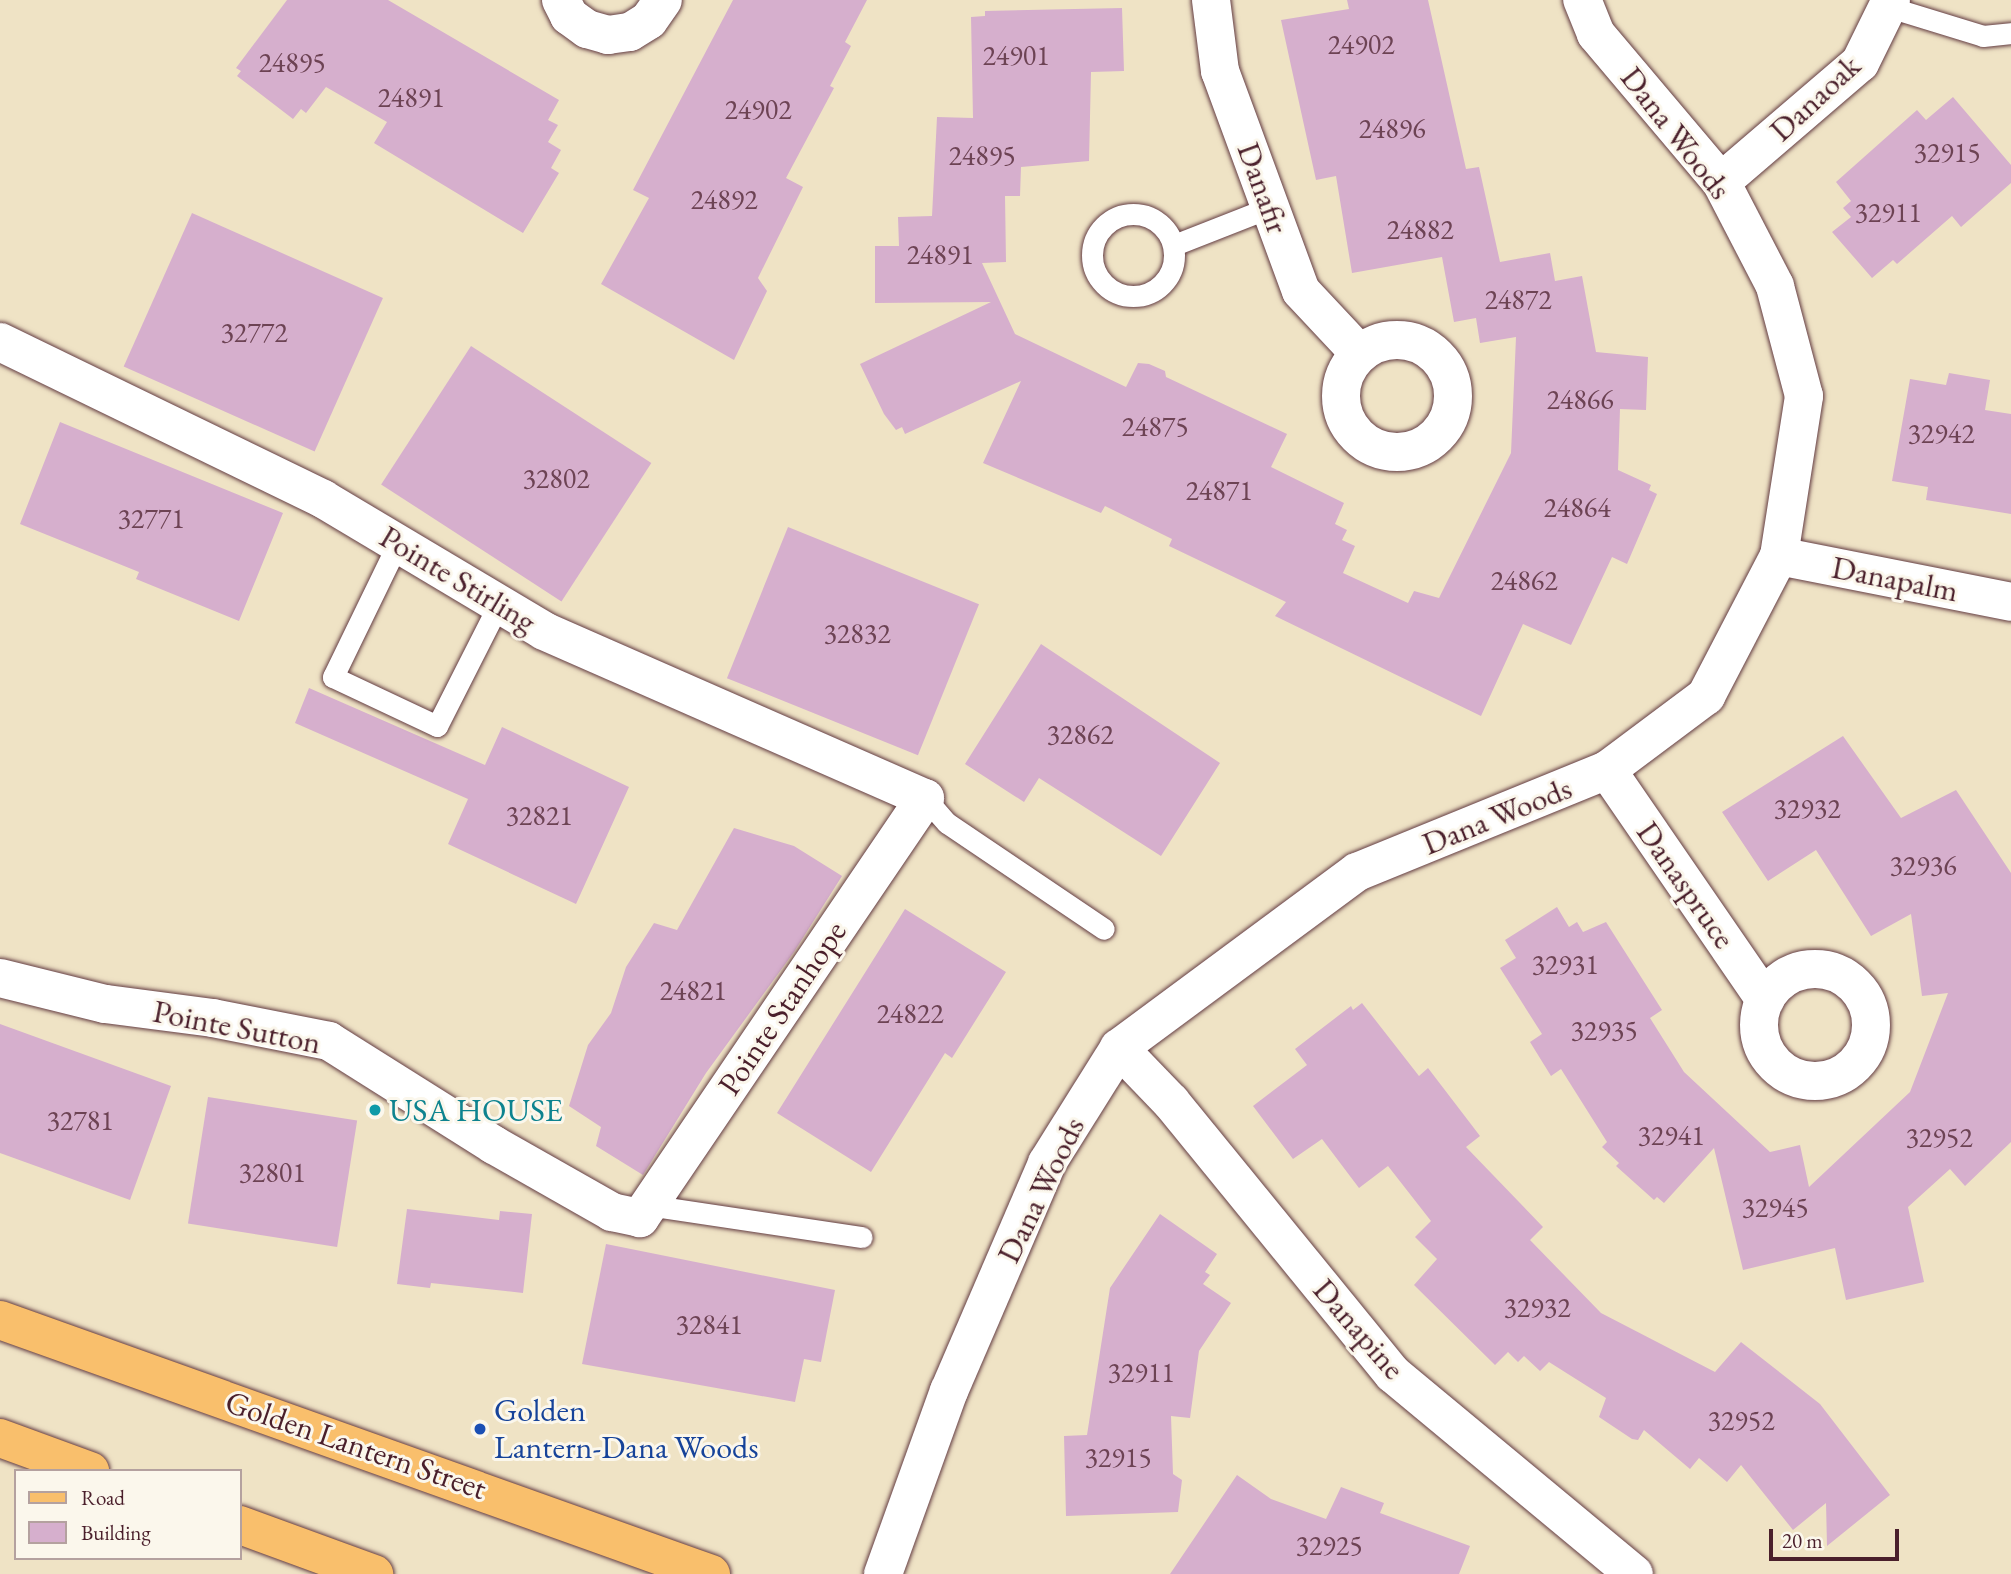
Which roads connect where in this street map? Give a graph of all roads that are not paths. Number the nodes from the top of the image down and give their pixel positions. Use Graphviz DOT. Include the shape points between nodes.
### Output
graph roads {
  1 [pos="561,0"];
  2 [pos="663,0"];
  3 [pos="1211,0"];
  4 [pos="1582,0"];
  5 [pos="1890,3"];
  6 [pos="2011,33"];
  7 [pos="1721,181"];
  8 [pos="1271,207"];
  9 [pos="1174,245"];
  10 [pos="0,342"];
  11 [pos="1360,354"];
  12 [pos="398,543"];
  13 [pos="1779,556"];
  14 [pos="2011,602"];
  15 [pos="499,604"];
  16 [pos="1606,771"];
  17 [pos="925,798"];
  18 [pos="1104,929"];
  19 [pos="0,978"];
  20 [pos="1765,1000"];
  21 [pos="1119,1048"];
  22 [pos="644,1212"];
  23 [pos="862,1237"];
  24 [pos="0,1320"];
  25 [pos="0,1438"];
  26 [pos="85,1469"];
  27 [pos="242,1526"];
  28 [pos="374,1574"];
  29 [pos="711,1574"];
  30 [pos="883,1574"];
  31 [pos="1634,1574"];
  1 -- 2 [label="street" via="569,16 587,29 608,35 630,32 649,20"];
  3 -- 8 [label="street, Danafir" via="1220,71"];
  4 -- 7 [label="street, Dana Woods" via="1596,34"];
  5 -- 6 [label="lane" via="1983,36"];
  5 -- 7 [label="street, Danaoak" via="1860,63"];
  7 -- 13 [label="street, Dana Woods" via="1775,286 1804,396"];
  8 -- 9 [label="lane"];
  8 -- 11 [label="street, Danafir" via="1301,291"];
  10 -- 12 [label="street, Pointe Stirling" via="323,499"];
  12 -- 15 [label="street, Pointe Stirling"];
  12 -- 15 [label="lane" via="333,677 437,726"];
  13 -- 14 [label="street, Danapalm"];
  13 -- 16 [label="street, Dana Woods" via="1706,696"];
  15 -- 17 [label="street, Pointe Stirling" via="544,631"];
  16 -- 20 [label="street, Danaspruce"];
  16 -- 21 [label="street, Dana Woods" via="1357,872"];
  17 -- 18 [label="lane" via="947,823"];
  17 -- 22 [label="street, Pointe Stanhope"];
  19 -- 22 [label="street, Pointe Sutton" via="105,1004 213,1018 329,1041 494,1145 612,1212"];
  21 -- 30 [label="street, Dana Woods" via="1047,1163 949,1391"];
  21 -- 31 [label="street, Danapine" via="1171,1102 1393,1374"];
  22 -- 23 [label="lane"];
  24 -- 29 [label="main road, Golden Lantern Street"];
  25 -- 26 [label="main road"];
  27 -- 28 [label="main road"];
}
